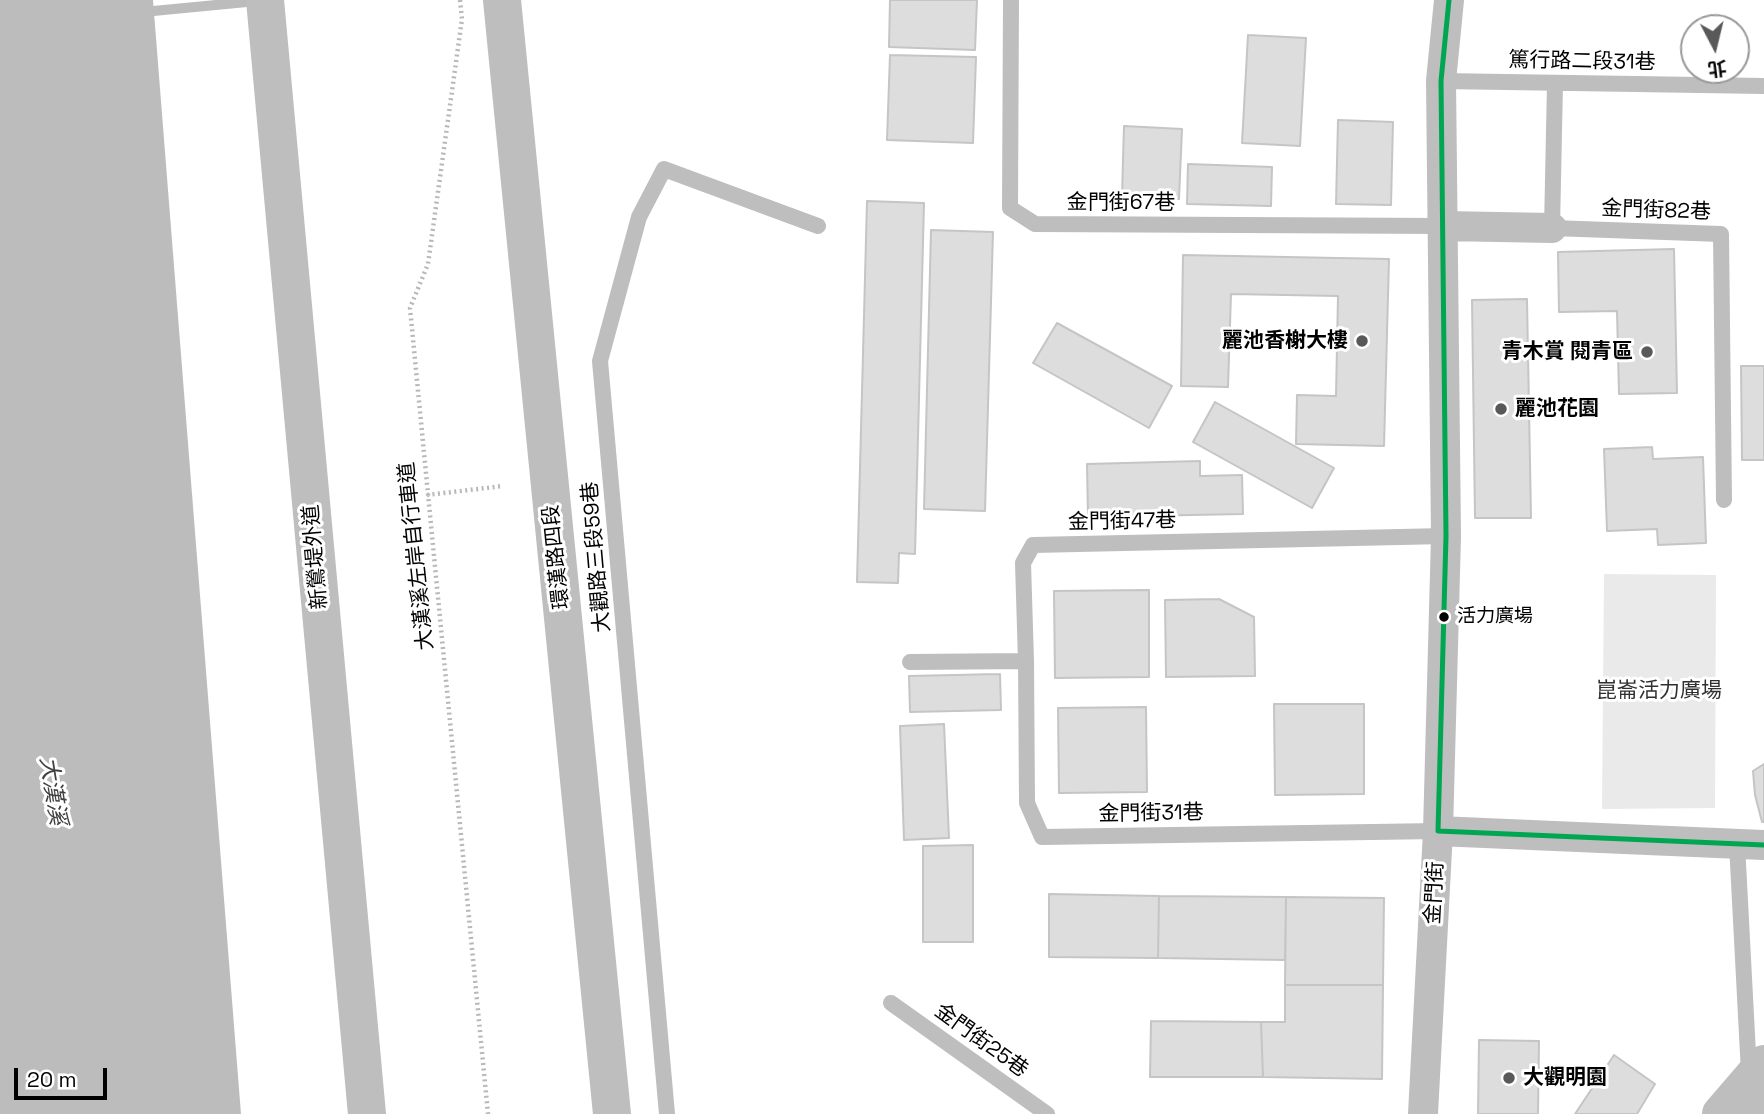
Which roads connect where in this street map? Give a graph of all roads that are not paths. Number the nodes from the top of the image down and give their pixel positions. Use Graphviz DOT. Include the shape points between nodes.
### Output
graph roads {
  1 [pos="265,0"];
  2 [pos="502,0"];
  3 [pos="1011,0"];
  4 [pos="1449,0"];
  5 [pos="1441,81"];
  6 [pos="1555,83"];
  7 [pos="1764,86"];
  8 [pos="818,226"];
  9 [pos="1444,226"];
  10 [pos="1552,228"];
  11 [pos="1724,500"];
  12 [pos="1446,537"];
  13 [pos="1026,661"];
  14 [pos="910,662"];
  15 [pos="1438,831"];
  16 [pos="1750,845"];
  17 [pos="891,1003"];
  18 [pos="1759,1091"];
  19 [pos="367,1114"];
  20 [pos="612,1114"];
  21 [pos="667,1114"];
  22 [pos="1047,1114"];
  23 [pos="1416,1114"];
  24 [pos="1423,1114"];
  25 [pos="1721,1114"];
  1 -- 19 [label="street, 新鶯堤外道"];
  2 -- 20 [label="street, 環漢路四段"];
  3 -- 9 [label="lane, 金門街67巷" via="1010,208 1035,224"];
  4 -- 5 [label="street, 金門街"];
  5 -- 6 [label="lane, 篤行路二段31巷"];
  5 -- 9 [label="street, 金門街"];
  6 -- 7 [label="lane, 篤行路二段31巷"];
  6 -- 10 [label="lane"];
  8 -- 21 [label="lane, 大觀路三段59巷" via="664,169 639,217 600,361"];
  9 -- 10 [label="street"];
  9 -- 12 [label="street, 金門街"];
  10 -- 11 [label="lane, 金門街82巷" via="1721,234"];
  12 -- 13 [label="lane, 金門街47巷" via="1033,545 1023,563"];
  12 -- 15 [label="street, 金門街"];
  13 -- 14 [label="lane"];
  13 -- 15 [label="lane, 金門街31巷" via="1027,803 1042,837"];
  15 -- 16 [label="street"];
  15 -- 24 [label="street, 金門街"];
  16 -- 18 [label="lane"];
  17 -- 22 [label="lane, 金門街25巷"];
  18 -- 25 [label="street"];
  23 -- 24 [label="lane"];
}
